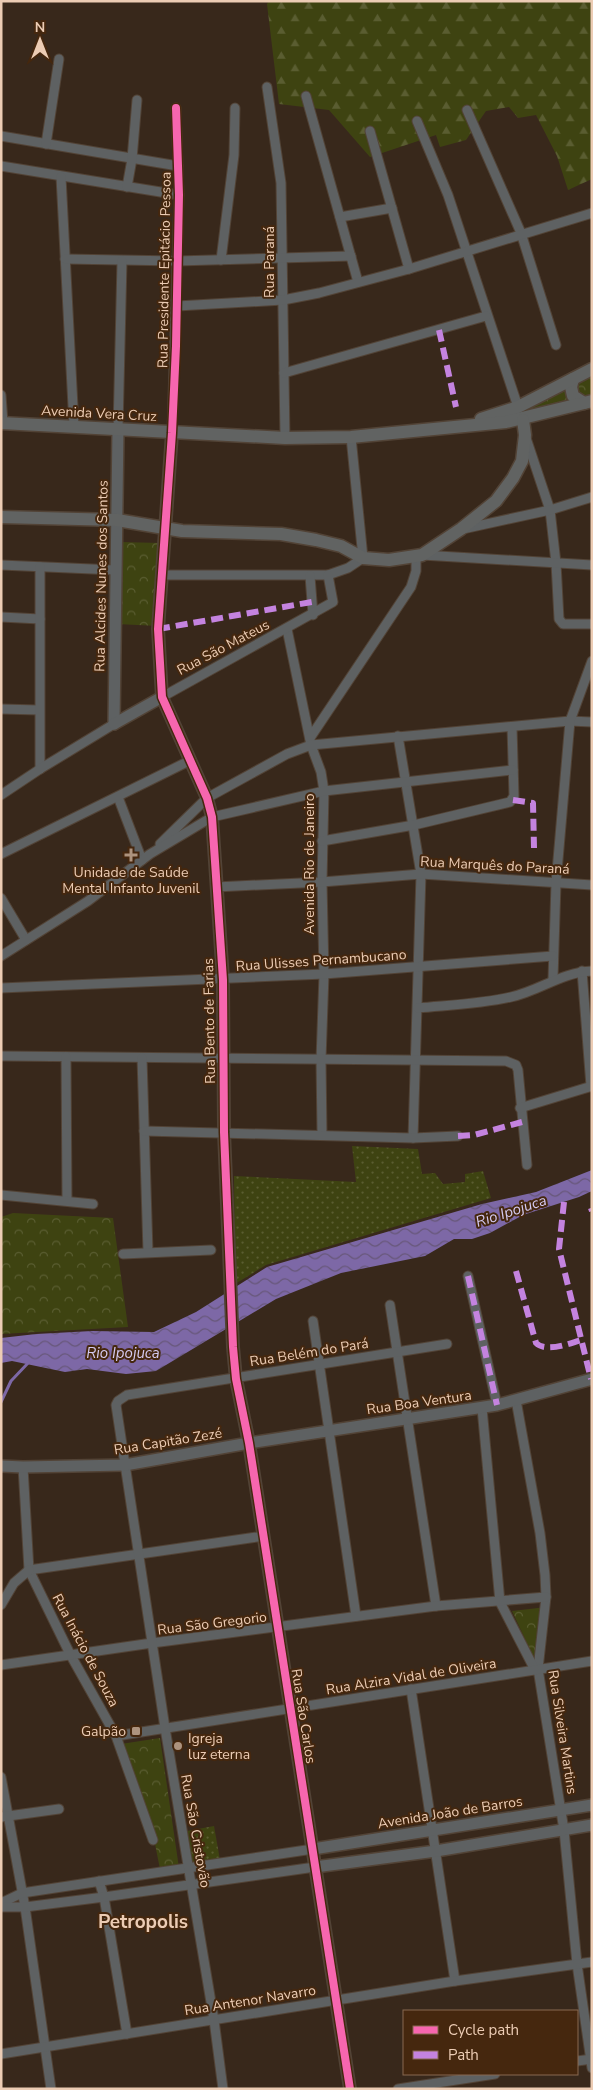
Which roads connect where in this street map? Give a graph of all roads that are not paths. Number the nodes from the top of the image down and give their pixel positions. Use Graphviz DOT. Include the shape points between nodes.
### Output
graph roads {
  1 [pos="59,59"];
  2 [pos="267,86"];
  3 [pos="306,96"];
  4 [pos="137,100"];
  5 [pos="176,108"];
  6 [pos="235,108"];
  7 [pos="467,110"];
  8 [pos="418,121"];
  9 [pos="370,131"];
  10 [pos="1,136"];
  11 [pos="46,144"];
  12 [pos="132,159"];
  13 [pos="1,166"];
  14 [pos="178,166"];
  15 [pos="61,177"];
  16 [pos="127,187"];
  17 [pos="179,195"];
  18 [pos="392,208"];
  19 [pos="592,213"];
  20 [pos="340,216"];
  21 [pos="522,233"];
  22 [pos="465,251"];
  23 [pos="351,256"];
  24 [pos="66,259"];
  25 [pos="282,259"];
  26 [pos="221,260"];
  27 [pos="122,261"];
  28 [pos="176,261"];
  29 [pos="409,269"];
  30 [pos="358,282"];
  31 [pos="283,300"];
  32 [pos="177,306"];
  33 [pos="486,316"];
  34 [pos="556,345"];
  35 [pos="592,369"];
  36 [pos="284,373"];
  37 [pos="573,379"];
  38 [pos="1,395"];
  39 [pos="588,402"];
  40 [pos="520,413"];
  41 [pos="2,423"];
  42 [pos="74,426"];
  43 [pos="118,429"];
  44 [pos="172,433"];
  45 [pos="525,435"];
  46 [pos="351,437"];
  47 [pos="285,438"];
  48 [pos="592,497"];
  49 [pos="550,510"];
  50 [pos="1,517"];
  51 [pos="117,520"];
  52 [pos="165,528"];
  53 [pos="461,529"];
  54 [pos="419,555"];
  55 [pos="362,558"];
  56 [pos="556,563"];
  57 [pos="1,565"];
  58 [pos="592,565"];
  59 [pos="40,567"];
  60 [pos="115,570"];
  61 [pos="162,575"];
  62 [pos="328,575"];
  63 [pos="310,576"];
  64 [pos="313,615"];
  65 [pos="1,617"];
  66 [pos="40,619"];
  67 [pos="592,624"];
  68 [pos="288,629"];
  69 [pos="592,661"];
  70 [pos="162,696"];
  71 [pos="1,709"];
  72 [pos="39,710"];
  73 [pos="570,721"];
  74 [pos="592,722"];
  75 [pos="114,724"];
  76 [pos="512,727"];
  77 [pos="398,736"];
  78 [pos="310,742"];
  79 [pos="191,760"];
  80 [pos="40,768"];
  81 [pos="513,770"];
  82 [pos="407,783"];
  83 [pos="324,791"];
  84 [pos="1,795"];
  85 [pos="118,797"];
  86 [pos="207,798"];
  87 [pos="212,818"];
  88 [pos="414,824"];
  89 [pos="322,841"];
  90 [pos="1,854"];
  91 [pos="150,854"];
  92 [pos="142,860"];
  93 [pos="422,874"];
  94 [pos="322,882"];
  95 [pos="556,883"];
  96 [pos="592,885"];
  97 [pos="216,887"];
  98 [pos="1,898"];
  99 [pos="26,940"];
  100 [pos="1,956"];
  101 [pos="553,956"];
  102 [pos="419,967"];
  103 [pos="587,971"];
  104 [pos="324,974"];
  105 [pos="554,979"];
  106 [pos="223,980"];
  107 [pos="1,988"];
  108 [pos="418,1008"];
  109 [pos="589,1026"];
  110 [pos="1,1056"];
  111 [pos="66,1057"];
  112 [pos="142,1058"];
  113 [pos="222,1060"];
  114 [pos="321,1060"];
  115 [pos="414,1061"];
  116 [pos="592,1086"];
  117 [pos="520,1108"];
  118 [pos="144,1131"];
  119 [pos="224,1132"];
  120 [pos="322,1134"];
  121 [pos="458,1136"];
  122 [pos="413,1138"];
  123 [pos="527,1165"];
  124 [pos="1,1195"];
  125 [pos="67,1200"];
  126 [pos="93,1204"];
  127 [pos="211,1250"];
  128 [pos="148,1252"];
  129 [pos="123,1254"];
  130 [pos="468,1276"];
  131 [pos="390,1305"];
  132 [pos="313,1321"];
  133 [pos="447,1344"];
  134 [pos="233,1347"];
  135 [pos="397,1352"];
  136 [pos="320,1363"];
  137 [pos="236,1379"];
  138 [pos="592,1379"];
  139 [pos="118,1400"];
  140 [pos="516,1400"];
  141 [pos="497,1405"];
  142 [pos="482,1408"];
  143 [pos="406,1418"];
  144 [pos="329,1430"];
  145 [pos="249,1443"];
  146 [pos="125,1465"];
  147 [pos="1,1466"];
  148 [pos="23,1468"];
  149 [pos="264,1536"];
  150 [pos="139,1556"];
  151 [pos="29,1570"];
  152 [pos="546,1598"];
  153 [pos="500,1602"];
  154 [pos="1,1604"];
  155 [pos="436,1606"];
  156 [pos="356,1616"];
  157 [pos="278,1627"];
  158 [pos="152,1643"];
  159 [pos="70,1654"];
  160 [pos="592,1661"];
  161 [pos="1,1665"];
  162 [pos="536,1670"];
  163 [pos="411,1689"];
  164 [pos="290,1709"];
  165 [pos="165,1728"];
  166 [pos="116,1736"];
  167 [pos="1,1777"];
  168 [pos="592,1805"];
  169 [pos="59,1809"];
  170 [pos="561,1810"];
  171 [pos="5,1817"];
  172 [pos="592,1825"];
  173 [pos="564,1830"];
  174 [pos="433,1831"];
  175 [pos="153,1840"];
  176 [pos="313,1849"];
  177 [pos="436,1851"];
  178 [pos="316,1867"];
  179 [pos="188,1868"];
  180 [pos="99,1881"];
  181 [pos="192,1884"];
  182 [pos="22,1893"];
  183 [pos="104,1897"];
  184 [pos="1,1903"];
  185 [pos="1,1907"];
  186 [pos="25,1908"];
  187 [pos="592,1962"];
  188 [pos="577,1964"];
  189 [pos="455,1981"];
  190 [pos="335,2000"];
  191 [pos="214,2020"];
  192 [pos="128,2034"];
  193 [pos="45,2047"];
  194 [pos="1,2054"];
  195 [pos="578,2061"];
  196 [pos="591,2062"];
  197 [pos="489,2075"];
  198 [pos="51,2089"];
  199 [pos="223,2089"];
  200 [pos="350,2089"];
  201 [pos="398,2089"];
  1 -- 11 [label="street"];
  2 -- 25 [label="street, Rua Paraná" via="281,182"];
  3 -- 20 [label="street"];
  4 -- 12 [label="street"];
  5 -- 14 [label="street, Rua Presidente Epitácio Pessoa"];
  6 -- 26 [label="street" via="234,155"];
  7 -- 21 [label="street"];
  8 -- 22 [label="street" via="448,195"];
  9 -- 18 [label="street"];
  10 -- 11 [label="street"];
  11 -- 12 [label="street"];
  12 -- 14 [label="street"];
  12 -- 16 [label="street"];
  13 -- 15 [label="street"];
  14 -- 17 [label="street, Rua Presidente Epitácio Pessoa"];
  15 -- 16 [label="street"];
  15 -- 24 [label="street"];
  16 -- 17 [label="street"];
  17 -- 28 [label="street, Rua Presidente Epitácio Pessoa"];
  18 -- 20 [label="street"];
  18 -- 29 [label="street"];
  19 -- 21 [label="street"];
  20 -- 23 [label="street"];
  21 -- 22 [label="street"];
  21 -- 34 [label="street"];
  22 -- 29 [label="street"];
  22 -- 33 [label="street"];
  23 -- 25 [label="street"];
  23 -- 30 [label="street"];
  24 -- 27 [label="street"];
  24 -- 42 [label="street"];
  25 -- 26 [label="street"];
  25 -- 31 [label="street, Rua Paraná"];
  26 -- 28 [label="street"];
  27 -- 28 [label="street"];
  27 -- 43 [label="street"];
  28 -- 32 [label="street, Rua Presidente Epitácio Pessoa"];
  29 -- 30 [label="street"];
  30 -- 31 [label="street"];
  31 -- 32 [label="street"];
  31 -- 36 [label="street, Rua Paraná"];
  32 -- 44 [label="street, Rua Presidente Epitácio Pessoa"];
  33 -- 36 [label="street"];
  33 -- 40 [label="street"];
  35 -- 37 [label="main road"];
  36 -- 47 [label="street, Rua Paraná"];
  37 -- 39 [label="main road" via="573,396"];
  37 -- 40 [label="main road"];
  38 -- 41 [label="street"];
  39 -- 40 [label="main road"];
  40 -- 45 [label="main road"];
  40 -- 46 [label="main road, Avenida Vera Cruz" via="452,427"];
  41 -- 42 [label="main road, Avenida Vera Cruz"];
  42 -- 43 [label="main road, Avenida Vera Cruz"];
  43 -- 44 [label="main road, Avenida Vera Cruz"];
  43 -- 51 [label="street, Rua Alcides Nunes dos Santos"];
  44 -- 47 [label="main road, Avenida Vera Cruz"];
  44 -- 52 [label="street"];
  45 -- 49 [label="street"];
  45 -- 53 [label="main road" via="522,460 514,478 496,501"];
  46 -- 47 [label="main road, Avenida Vera Cruz"];
  46 -- 55 [label="street"];
  48 -- 49 [label="street"];
  49 -- 53 [label="street"];
  49 -- 56 [label="street"];
  50 -- 51 [label="main road"];
  51 -- 52 [label="main road"];
  51 -- 60 [label="street, Rua Alcides Nunes dos Santos"];
  52 -- 55 [label="main road" via="281,534 341,546"];
  52 -- 61 [label="street"];
  53 -- 54 [label="main road"];
  54 -- 55 [label="main road" via="389,560"];
  54 -- 56 [label="street"];
  54 -- 78 [label="street" via="411,586"];
  55 -- 62 [label="street" via="348,568"];
  56 -- 58 [label="street"];
  56 -- 67 [label="street" via="559,619 563,624"];
  57 -- 59 [label="street"];
  59 -- 60 [label="street"];
  59 -- 66 [label="street"];
  60 -- 75 [label="street, Rua Alcides Nunes dos Santos"];
  61 -- 63 [label="street"];
  61 -- 70 [label="street" via="158,629"];
  62 -- 63 [label="street"];
  62 -- 64 [label="street, Rua São Mateus" via="333,602"];
  63 -- 64 [label="street"];
  64 -- 68 [label="street, Rua São Mateus"];
  65 -- 66 [label="street"];
  66 -- 72 [label="street"];
  68 -- 70 [label="street, Rua São Mateus"];
  68 -- 78 [label="street, Avenida Rio de Janeiro"];
  69 -- 73 [label="street"];
  70 -- 75 [label="street, Rua São Mateus"];
  70 -- 79 [label="street, Rua Bento de Farias"];
  71 -- 72 [label="street"];
  72 -- 80 [label="street"];
  73 -- 74 [label="street"];
  73 -- 76 [label="street"];
  73 -- 95 [label="street"];
  75 -- 80 [label="street, Rua São Mateus"];
  76 -- 77 [label="street"];
  76 -- 81 [label="street"];
  77 -- 78 [label="street"];
  77 -- 82 [label="street"];
  78 -- 83 [label="street, Avenida Rio de Janeiro"];
  78 -- 86 [label="street"];
  79 -- 85 [label="street"];
  79 -- 86 [label="street, Rua Bento de Farias"];
  80 -- 84 [label="street, Rua São Mateus"];
  81 -- 82 [label="street"];
  81 -- 88 [label="street" via="513,800"];
  82 -- 83 [label="street"];
  82 -- 88 [label="street"];
  83 -- 87 [label="street"];
  83 -- 89 [label="street, Avenida Rio de Janeiro"];
  85 -- 90 [label="street"];
  85 -- 92 [label="street"];
  86 -- 87 [label="street, Rua Bento de Farias"];
  86 -- 91 [label="street"];
  87 -- 91 [label="street"];
  87 -- 97 [label="street, Rua Bento de Farias"];
  88 -- 89 [label="street"];
  88 -- 93 [label="street"];
  89 -- 94 [label="street, Avenida Rio de Janeiro"];
  91 -- 92 [label="street"];
  92 -- 99 [label="street" via="88,901"];
  93 -- 94 [label="street, Rua Marquês do Paraná"];
  93 -- 95 [label="street, Rua Marquês do Paraná"];
  93 -- 102 [label="street"];
  94 -- 97 [label="street, Rua Marquês do Paraná"];
  94 -- 104 [label="street, Avenida Rio de Janeiro"];
  95 -- 96 [label="street, Rua Marquês do Paraná"];
  95 -- 101 [label="street"];
  97 -- 106 [label="street, Rua Bento de Farias"];
  98 -- 99 [label="street"];
  99 -- 100 [label="street"];
  101 -- 102 [label="street, Rua Ulisses Pernambucano"];
  101 -- 105 [label="street"];
  102 -- 104 [label="street, Rua Ulisses Pernambucano"];
  102 -- 108 [label="street"];
  103 -- 105 [label="street"];
  103 -- 109 [label="street"];
  104 -- 106 [label="street, Rua Ulisses Pernambucano"];
  104 -- 114 [label="street, Avenida Rio de Janeiro"];
  105 -- 108 [label="street" via="511,997"];
  106 -- 107 [label="street, Rua Ulisses Pernambucano"];
  106 -- 113 [label="street, Rua Bento de Farias"];
  108 -- 115 [label="street"];
  109 -- 116 [label="street"];
  110 -- 111 [label="street"];
  111 -- 112 [label="street"];
  111 -- 125 [label="street"];
  112 -- 113 [label="street"];
  112 -- 118 [label="street"];
  113 -- 114 [label="street"];
  113 -- 119 [label="street, Rua Bento de Farias"];
  114 -- 115 [label="street"];
  114 -- 120 [label="street, Avenida Rio de Janeiro"];
  115 -- 117 [label="street" via="506,1062 516,1065"];
  115 -- 122 [label="street"];
  116 -- 117 [label="street"];
  117 -- 123 [label="street"];
  118 -- 119 [label="street"];
  118 -- 128 [label="street"];
  119 -- 120 [label="street"];
  119 -- 134 [label="street, Rua Bento de Farias"];
  120 -- 122 [label="street"];
  121 -- 122 [label="street"];
  124 -- 125 [label="street"];
  125 -- 126 [label="street"];
  127 -- 128 [label="street"];
  128 -- 129 [label="street"];
  130 -- 141 [label="street"];
  131 -- 135 [label="street"];
  132 -- 136 [label="street"];
  133 -- 135 [label="street, Rua Belém do Pará"];
  134 -- 137 [label="street, Rua São Carlos"];
  135 -- 136 [label="street, Rua Belém do Pará"];
  135 -- 143 [label="street"];
  136 -- 137 [label="street, Rua Belém do Pará"];
  136 -- 144 [label="street"];
  137 -- 139 [label="street, Rua Belém do Pará" via="128,1395"];
  137 -- 145 [label="street, Rua São Carlos"];
  138 -- 140 [label="street, Rua Boa Ventura"];
  139 -- 146 [label="street, Rua São Cristovão" via="116,1405"];
  140 -- 141 [label="street, Rua Boa Ventura"];
  140 -- 152 [label="street, Rua Silveira Martins" via="540,1533"];
  141 -- 142 [label="street, Rua Boa Ventura"];
  142 -- 143 [label="street, Rua Boa Ventura"];
  142 -- 153 [label="street"];
  143 -- 144 [label="street, Rua Boa Ventura"];
  143 -- 155 [label="street"];
  144 -- 145 [label="street, Rua Boa Ventura"];
  144 -- 156 [label="street"];
  145 -- 146 [label="street, Rua Capitão Zezé"];
  145 -- 149 [label="street, Rua São Carlos"];
  146 -- 148 [label="street, Rua Capitão Zezé"];
  146 -- 150 [label="street, Rua São Cristovão"];
  147 -- 148 [label="street, Rua Capitão Zezé"];
  148 -- 151 [label="street, Rua Inácio de Souza"];
  149 -- 150 [label="street"];
  149 -- 157 [label="street, Rua São Carlos"];
  150 -- 151 [label="street"];
  150 -- 158 [label="street, Rua São Cristovão"];
  151 -- 154 [label="street" via="14,1583"];
  151 -- 159 [label="street, Rua Inácio de Souza"];
  152 -- 153 [label="street, Rua São Gregorio"];
  152 -- 162 [label="street, Rua Silveira Martins"];
  153 -- 155 [label="street, Rua São Gregorio"];
  153 -- 162 [label="street"];
  155 -- 156 [label="street, Rua São Gregorio"];
  156 -- 157 [label="street, Rua São Gregorio"];
  157 -- 158 [label="street, Rua São Gregorio"];
  157 -- 164 [label="street, Rua São Carlos"];
  158 -- 159 [label="street, Rua São Gregorio"];
  158 -- 165 [label="street, Rua São Cristovão"];
  159 -- 161 [label="street, Rua São Gregorio"];
  159 -- 166 [label="street, Rua Inácio de Souza"];
  160 -- 162 [label="street, Rua Alzira Vidal de Oliveira"];
  162 -- 163 [label="street, Rua Alzira Vidal de Oliveira"];
  162 -- 170 [label="street, Rua Silveira Martins"];
  163 -- 164 [label="street, Rua Alzira Vidal de Oliveira"];
  163 -- 174 [label="street"];
  164 -- 165 [label="street, Rua Alzira Vidal de Oliveira"];
  164 -- 176 [label="street, Rua São Carlos"];
  165 -- 166 [label="street, Rua Alzira Vidal de Oliveira"];
  165 -- 179 [label="street, Rua São Cristovão"];
  166 -- 175 [label="street, Rua Inácio de Souza"];
  167 -- 171 [label="street"];
  168 -- 170 [label="street, Avenida João de Barros"];
  169 -- 171 [label="street"];
  170 -- 173 [label="street, Rua Silveira Martins"];
  170 -- 174 [label="street, Avenida João de Barros"];
  171 -- 182 [label="street"];
  172 -- 173 [label="street"];
  173 -- 177 [label="street"];
  173 -- 188 [label="street, Rua Silveira Martins"];
  174 -- 176 [label="street, Avenida João de Barros"];
  174 -- 177 [label="street"];
  176 -- 178 [label="street, Rua São Carlos"];
  176 -- 179 [label="street"];
  177 -- 178 [label="street"];
  177 -- 189 [label="street"];
  178 -- 181 [label="street"];
  178 -- 190 [label="street, Rua São Carlos"];
  179 -- 180 [label="street"];
  179 -- 181 [label="street, Rua São Cristovão"];
  180 -- 182 [label="street"];
  180 -- 183 [label="street"];
  181 -- 183 [label="street"];
  181 -- 191 [label="street, Rua São Cristovão"];
  182 -- 184 [label="street"];
  182 -- 186 [label="street"];
  183 -- 186 [label="street"];
  183 -- 192 [label="street"];
  185 -- 186 [label="street"];
  186 -- 193 [label="street"];
  187 -- 188 [label="street, Rua Antenor Navarro"];
  188 -- 189 [label="street, Rua Antenor Navarro"];
  188 -- 196 [label="street, Rua Silveira Martins"];
  189 -- 190 [label="street, Rua Antenor Navarro"];
  190 -- 191 [label="street, Rua Antenor Navarro"];
  190 -- 200 [label="street, Rua São Carlos"];
  191 -- 192 [label="street, Rua Antenor Navarro"];
  191 -- 199 [label="street, Rua São Cristovão"];
  192 -- 193 [label="street, Rua Antenor Navarro"];
  193 -- 194 [label="street, Rua Antenor Navarro"];
  193 -- 198 [label="street"];
  195 -- 196 [label="street"];
  197 -- 201 [label="street"];
}
